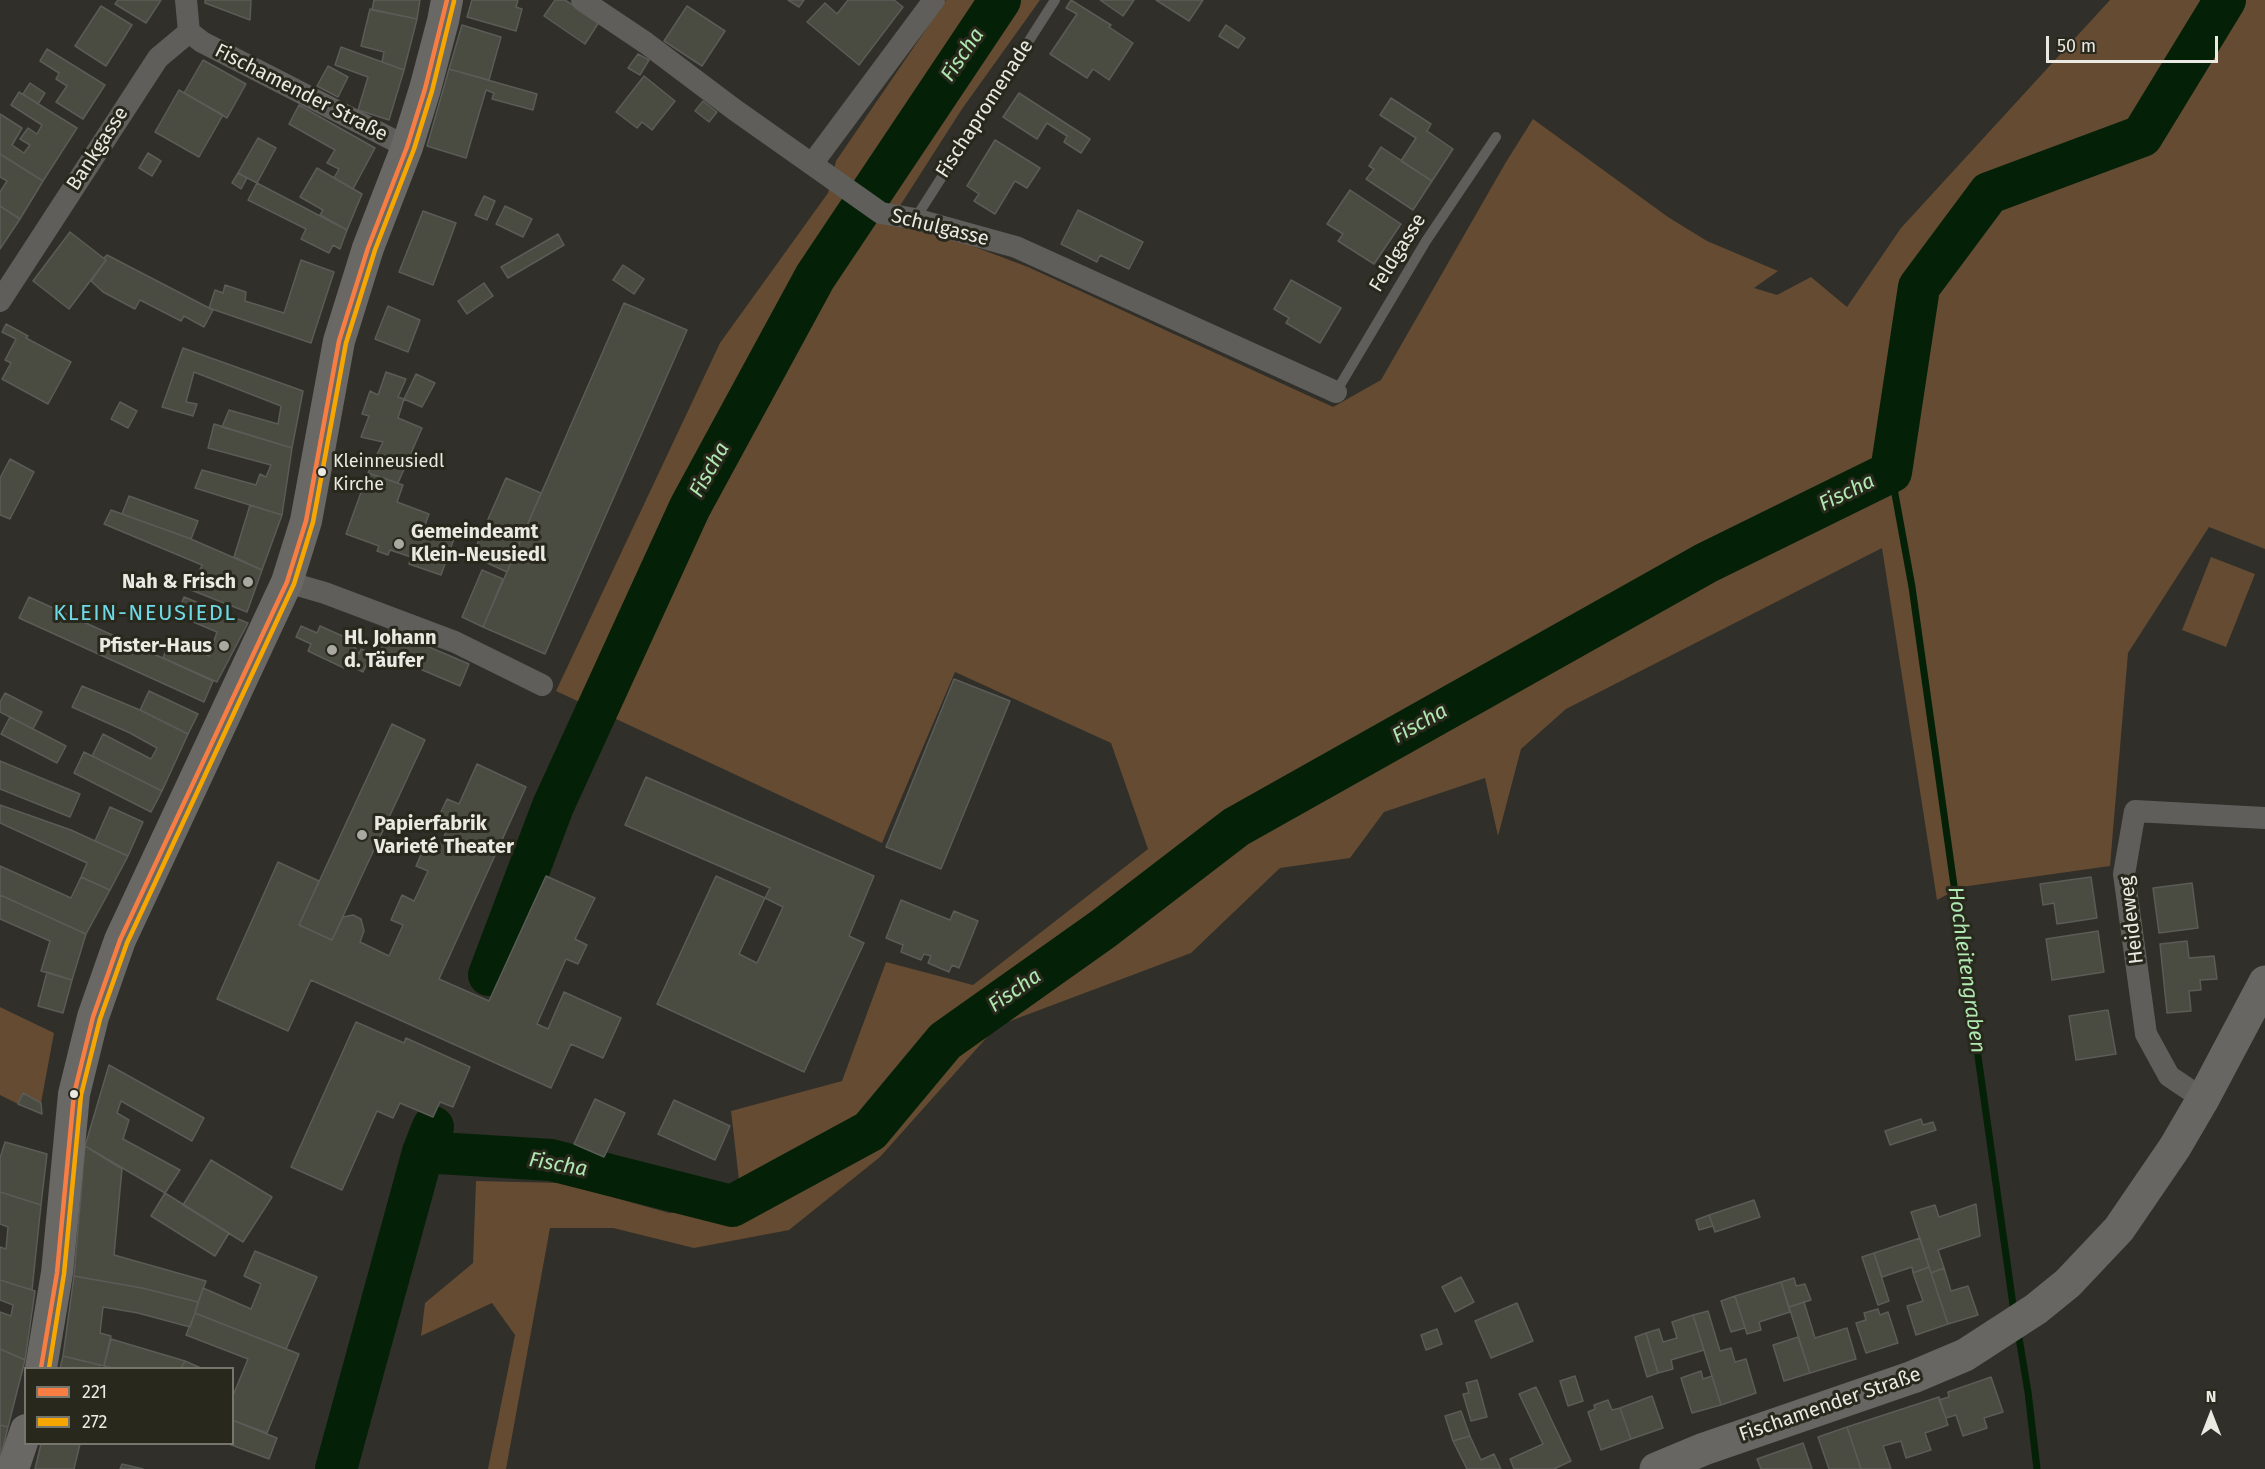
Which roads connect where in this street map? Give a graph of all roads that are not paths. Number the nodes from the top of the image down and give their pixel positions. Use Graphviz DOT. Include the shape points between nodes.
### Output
graph roads {
  1 [pos="186,0"];
  2 [pos="447,0"];
  3 [pos="582,0"];
  4 [pos="934,0"];
  5 [pos="1055,0"];
  6 [pos="189,32"];
  7 [pos="1496,137"];
  8 [pos="406,147"];
  9 [pos="812,164"];
  10 [pos="915,219"];
  11 [pos="0,301"];
  12 [pos="1336,392"];
  13 [pos="288,582"];
  14 [pos="542,685"];
  15 [pos="2265,818"];
  16 [pos="2265,982"];
  17 [pos="2203,1100"];
  18 [pos="40,1367"];
  19 [pos="24,1436"];
  20 [pos="13,1469"];
  21 [pos="1656,1469"];
  1 -- 6 [label="street"];
  2 -- 8 [label="main road, Fischamender Straße"];
  3 -- 9 [label="street, Schulgasse"];
  4 -- 9 [label="street"];
  5 -- 10 [label="lane, Fischapromenade"];
  6 -- 8 [label="street, Fischamender Straße"];
  6 -- 11 [label="street, Bankgasse" via="158,58"];
  7 -- 12 [label="lane, Feldgasse" via="1426,241"];
  8 -- 13 [label="main road" via="339,341 306,521"];
  9 -- 10 [label="street, Schulgasse" via="881,213"];
  10 -- 12 [label="street, Schulgasse" via="1016,247"];
  13 -- 14 [label="street" via="455,642"];
  13 -- 18 [label="main road" via="120,940 93,1017 74,1094 57,1273"];
  15 -- 17 [label="street, Heideweg" via="2135,811 2124,874 2146,1034 2169,1076"];
  16 -- 17 [label="main road, Fischamender Straße"];
  17 -- 21 [label="main road, Fischamender Straße" via="2119,1229 2068,1283 2013,1325 1965,1355 1913,1377"];
  19 -- 20 [label="main road"];
}
